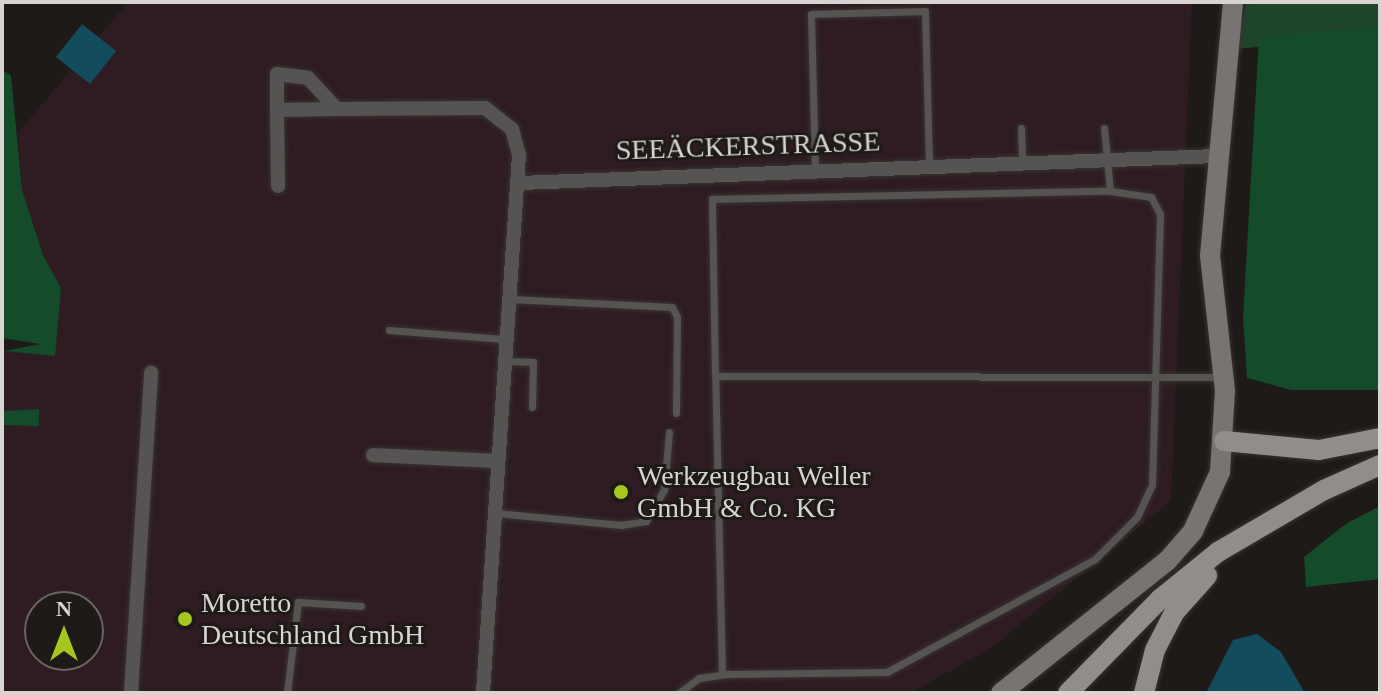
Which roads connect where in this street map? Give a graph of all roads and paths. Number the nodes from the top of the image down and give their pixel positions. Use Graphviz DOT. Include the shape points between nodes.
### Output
graph roads {
  1 [pos="812,2"];
  2 [pos="1233,2"];
  3 [pos="811,14"];
  4 [pos="337,109"];
  5 [pos="277,110"];
  6 [pos="1021,128"];
  7 [pos="1104,128"];
  8 [pos="1216,156"];
  9 [pos="1106,161"];
  10 [pos="1022,163"];
  11 [pos="929,166"];
  12 [pos="815,169"];
  13 [pos="520,183"];
  14 [pos="278,186"];
  15 [pos="1110,191"];
  16 [pos="507,299"];
  17 [pos="389,330"];
  18 [pos="504,339"];
  19 [pos="503,361"];
  20 [pos="151,373"];
  21 [pos="715,376"];
  22 [pos="1154,376"];
  23 [pos="1223,377"];
  24 [pos="532,407"];
  25 [pos="676,413"];
  26 [pos="669,432"];
  27 [pos="1380,438"];
  28 [pos="1224,441"];
  29 [pos="373,455"];
  30 [pos="496,461"];
  31 [pos="1380,465"];
  32 [pos="1324,490"];
  33 [pos="494,513"];
  34 [pos="361,606"];
  35 [pos="722,674"];
  36 [pos="131,693"];
  37 [pos="287,693"];
  38 [pos="483,693"];
  39 [pos="679,693"];
  40 [pos="1001,693"];
  41 [pos="1068,693"];
  42 [pos="1144,693"];
  1 -- 3 [label="lane"];
  2 -- 8 [label="main road"];
  3 -- 11 [label="lane" via="925,11"];
  3 -- 12 [label="lane"];
  4 -- 5 [label="street"];
  4 -- 5 [label="street" via="308,78 277,74"];
  4 -- 13 [label="street" via="485,108 512,129"];
  5 -- 14 [label="street"];
  6 -- 10 [label="lane"];
  7 -- 9 [label="lane"];
  8 -- 9 [label="street, SEEÄCKERSTRASSE"];
  8 -- 23 [label="main road" via="1210,256"];
  9 -- 10 [label="street, SEEÄCKERSTRASSE"];
  9 -- 15 [label="lane"];
  10 -- 11 [label="street, SEEÄCKERSTRASSE"];
  11 -- 12 [label="street, SEEÄCKERSTRASSE"];
  12 -- 13 [label="street, SEEÄCKERSTRASSE"];
  13 -- 16 [label="street"];
  15 -- 21 [label="lane" via="712,199"];
  15 -- 22 [label="lane" via="1151,197 1160,214"];
  16 -- 18 [label="street"];
  16 -- 25 [label="lane" via="672,307 677,317"];
  17 -- 18 [label="lane"];
  18 -- 19 [label="street"];
  19 -- 24 [label="lane" via="533,362"];
  19 -- 30 [label="street"];
  20 -- 36 [label="street"];
  21 -- 22 [label="lane"];
  21 -- 35 [label="lane"];
  22 -- 23 [label="lane"];
  22 -- 35 [label="lane" via="1148,502 1095,559 887,672"];
  23 -- 28 [label="main road"];
  26 -- 33 [label="lane" via="664,490 653,515 640,524"];
  27 -- 28 [label="main road" via="1319,450"];
  28 -- 40 [label="main road" via="1209,500 1168,560"];
  29 -- 30 [label="street"];
  30 -- 33 [label="street"];
  31 -- 32 [label="main road"];
  32 -- 41 [label="main road" via="1218,552 1160,599"];
  32 -- 42 [label="main road" via="1196,585 1155,650"];
  33 -- 38 [label="street"];
  34 -- 37 [label="lane" via="298,602"];
  35 -- 39 [label="lane" via="699,678"];
}
